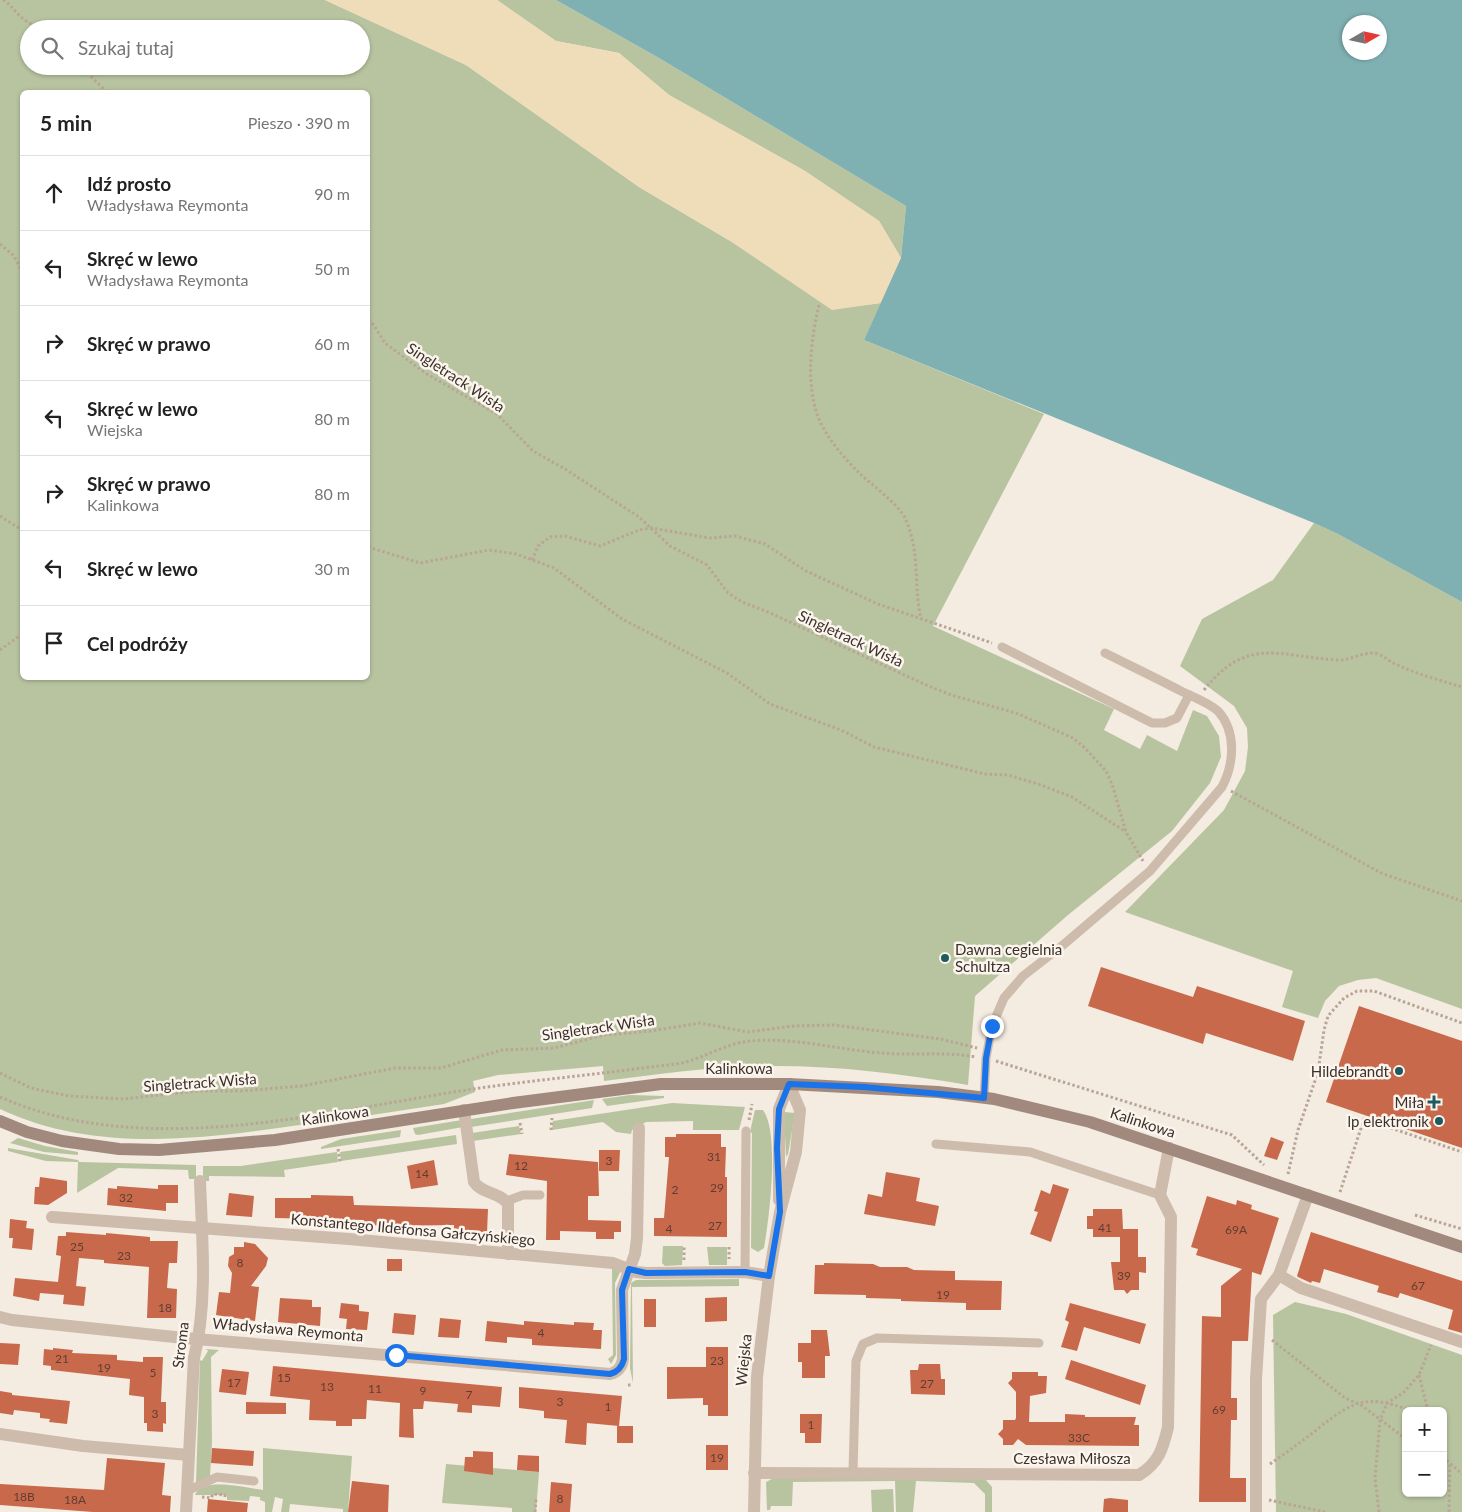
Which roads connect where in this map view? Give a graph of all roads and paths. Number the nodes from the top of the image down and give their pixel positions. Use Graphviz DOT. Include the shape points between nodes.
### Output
graph roads {
  1 [pos="2,0"];
  2 [pos="24,20"];
  3 [pos="89,75"];
  4 [pos="105,90"];
  5 [pos="0,244"];
  6 [pos="20,267"];
  7 [pos="819,305"];
  8 [pos="370,322"];
  9 [pos="0,516"];
  10 [pos="651,528"];
  11 [pos="20,529"];
  12 [pos="370,548"];
  13 [pos="532,560"];
  14 [pos="921,620"];
  15 [pos="20,635"];
  16 [pos="1002,647"];
  17 [pos="0,650"];
  18 [pos="1105,653"];
  19 [pos="1462,687"];
  20 [pos="1193,697"];
  21 [pos="1222,787"];
  22 [pos="1126,832"];
  23 [pos="1150,871"];
  24 [pos="1462,901"];
  25 [pos="1462,1024"];
  26 [pos="988,1050"];
  27 [pos="0,1073"];
  28 [pos="789,1084"];
  29 [pos="0,1097"];
  30 [pos="984,1098"];
  31 [pos="400,1102"];
  32 [pos="752,1104"];
  33 [pos="464,1110"];
  34 [pos="552,1118"];
  35 [pos="0,1121"];
  36 [pos="520,1123"];
  37 [pos="639,1128"];
  38 [pos="551,1130"];
  39 [pos="746,1131"];
  40 [pos="522,1134"];
  41 [pos="936,1144"];
  42 [pos="1169,1148"];
  43 [pos="338,1149"];
  44 [pos="1462,1152"];
  45 [pos="340,1162"];
  46 [pos="1288,1175"];
  47 [pos="200,1182"];
  48 [pos="540,1195"];
  49 [pos="1160,1195"];
  50 [pos="1308,1195"];
  51 [pos="1349,1196"];
  52 [pos="507,1201"];
  53 [pos="780,1212"];
  54 [pos="1406,1212"];
  55 [pos="52,1217"];
  56 [pos="200,1227"];
  57 [pos="1462,1228"];
  58 [pos="1462,1247"];
  59 [pos="508,1254"];
  60 [pos="629,1269"];
  61 [pos="745,1272"];
  62 [pos="1279,1275"];
  63 [pos="769,1276"];
  64 [pos="0,1317"];
  65 [pos="1436,1333"];
  66 [pos="1258,1336"];
  67 [pos="199,1338"];
  68 [pos="1462,1342"];
  69 [pos="1039,1343"];
  70 [pos="1419,1375"];
  71 [pos="628,1385"];
  72 [pos="633,1385"];
  73 [pos="1355,1403"];
  74 [pos="1387,1403"];
  75 [pos="1427,1407"];
  76 [pos="1402,1408"];
  77 [pos="1380,1420"];
  78 [pos="0,1434"];
  79 [pos="1402,1435"];
  80 [pos="189,1455"];
  81 [pos="1447,1459"];
  82 [pos="1450,1462"];
  83 [pos="1256,1471"];
  84 [pos="854,1472"];
  85 [pos="754,1473"];
  86 [pos="1462,1474"];
  87 [pos="254,1482"];
  88 [pos="187,1494"];
  89 [pos="1256,1497"];
  90 [pos="225,1499"];
  91 [pos="536,1499"];
  92 [pos="1299,1506"];
  93 [pos="186,1512"];
  94 [pos="535,1512"];
  95 [pos="754,1512"];
  96 [pos="1256,1512"];
  97 [pos="1299,1512"];
  98 [pos="1325,1512"];
  99 [pos="1380,1512"];
  100 [pos="1449,1512"];
  1 -- 2 [label="path"];
  3 -- 4 [label="path"];
  5 -- 6 [label="path"];
  7 -- 14 [label="path" via="811,337 812,383 817,415 853,467 904,516 914,542"];
  8 -- 10 [label="path, Singletrack Wisła" via="385,343 425,373 497,414 533,451"];
  9 -- 11 [label="path"];
  10 -- 13 [label="path" via="600,546 565,536 550,537 538,546"];
  10 -- 14 [label="path" via="710,538 735,536 765,544 806,571"];
  10 -- 22 [label="path, Singletrack Wisła" via="670,546 707,565 728,593 742,602 924,684 1016,713 1073,738 1106,771"];
  12 -- 13 [label="path" via="420,563 488,550"];
  13 -- 22 [label="path" via="554,568 622,619 727,674 770,704 841,730 874,747 1041,785 1072,797"];
  14 -- 16 [label="path"];
  15 -- 17 [label="path"];
  16 -- 20 [label="lane" via="1152,723 1165,723 1177,718"];
  18 -- 20 [label="lane"];
  19 -- 20 [label="path" via="1422,675 1375,653 1338,660 1271,652 1250,654 1231,664"];
  20 -- 21 [label="lane" via="1217,711 1231,739 1229,773"];
  21 -- 23 [label="lane"];
  21 -- 24 [label="path" via="1381,873"];
  22 -- 23 [label="path, Singletrack Wisła"];
  23 -- 26 [label="lane" via="1023,976 1004,998 992,1026"];
  25 -- 46 [label="path" via="1374,991 1357,991 1344,998 1335,1006 1326,1023 1318,1072 1298,1130"];
  26 -- 27 [label="path, Singletrack Wisła" via="940,1039 834,1026 793,1026 748,1032 700,1023 604,1035 554,1048 502,1050 441,1068 395,1068 302,1086 240,1091 197,1091 123,1099 69,1096 31,1088"];
  26 -- 30 [label="lane"];
  28 -- 30 [label="street, Kalinkowa"];
  28 -- 33 [label="street, Kalinkowa" via="661,1084"];
  28 -- 53 [label="street, Wiejska" via="779,1109"];
  28 -- 53 [label="street, Wiejska" via="800,1110 796,1152"];
  29 -- 31 [label="path" via="87,1124 163,1129 240,1124"];
  30 -- 42 [label="street, Kalinkowa" via="1081,1119"];
  32 -- 39 [label="path"];
  33 -- 35 [label="street, Kalinkowa" via="266,1141 159,1150 119,1149 62,1141"];
  33 -- 52 [label="street" via="474,1182 479,1188"];
  34 -- 38 [label="path"];
  36 -- 40 [label="path"];
  37 -- 60 [label="street" via="637,1238"];
  39 -- 61 [label="lane"];
  41 -- 49 [label="lane" via="1030,1152"];
  42 -- 49 [label="street"];
  42 -- 50 [label="street, Kalinkowa"];
  43 -- 45 [label="path"];
  44 -- 51 [label="path" via="1364,1119 1340,1193"];
  47 -- 56 [label="street, Stroma"];
  48 -- 52 [label="lane" via="523,1195"];
  49 -- 84 [label="street, Czesława Miłosza" via="1171,1217 1170,1383 1168,1427 1161,1454 1151,1468 1139,1475"];
  50 -- 58 [label="street, Kalinkowa"];
  50 -- 62 [label="street"];
  52 -- 59 [label="street"];
  53 -- 63 [label="street, Wiejska"];
  54 -- 57 [label="path"];
  55 -- 56 [label="street, Konstantego Ildefonsa Gałczyńskiego"];
  56 -- 59 [label="street, Konstantego Ildefonsa Gałczyńskiego"];
  56 -- 67 [label="street, Stroma"];
  59 -- 60 [label="street, Konstantego Ildefonsa Gałczyńskiego" via="613,1263"];
  60 -- 61 [label="street, Konstantego Ildefonsa Gałczyńskiego" via="646,1273"];
  60 -- 67 [label="street, Władysława Reymonta" via="622,1290 623,1364 610,1374"];
  61 -- 63 [label="street, Konstantego Ildefonsa Gałczyńskiego"];
  62 -- 65 [label="street" via="1302,1288"];
  62 -- 66 [label="street" via="1261,1299"];
  63 -- 85 [label="street, Wiejska" via="756,1386"];
  64 -- 67 [label="street, Władysława Reymonta"];
  65 -- 68 [label="street"];
  65 -- 70 [label="path"];
  66 -- 73 [label="path" via="1273,1340"];
  66 -- 83 [label="street"];
  67 -- 80 [label="street, Stroma" via="194,1358"];
  69 -- 84 [label="lane" via="877,1338 863,1344 856,1361"];
  70 -- 74 [label="path" via="1403,1393"];
  70 -- 75 [label="path"];
  71 -- 72 [label="path"];
  73 -- 74 [label="path"];
  73 -- 77 [label="path"];
  73 -- 83 [label="path" via="1340,1410 1266,1467"];
  74 -- 76 [label="path"];
  74 -- 77 [label="path"];
  77 -- 79 [label="path"];
  77 -- 99 [label="path" via="1375,1478"];
  78 -- 80 [label="street" via="83,1446"];
  80 -- 88 [label="street, Stroma"];
  81 -- 82 [label="path"];
  82 -- 86 [label="path"];
  82 -- 100 [label="path"];
  83 -- 89 [label="street"];
  84 -- 85 [label="street, Czesława Miłosza"];
  85 -- 95 [label="street, Wiejska"];
  87 -- 88 [label="lane" via="217,1477"];
  88 -- 90 [label="path" via="211,1498 213,1494 226,1495"];
  88 -- 93 [label="street, Stroma"];
  89 -- 92 [label="path"];
  89 -- 96 [label="street"];
  91 -- 94 [label="path"];
  92 -- 97 [label="path"];
  92 -- 98 [label="path"];
}
